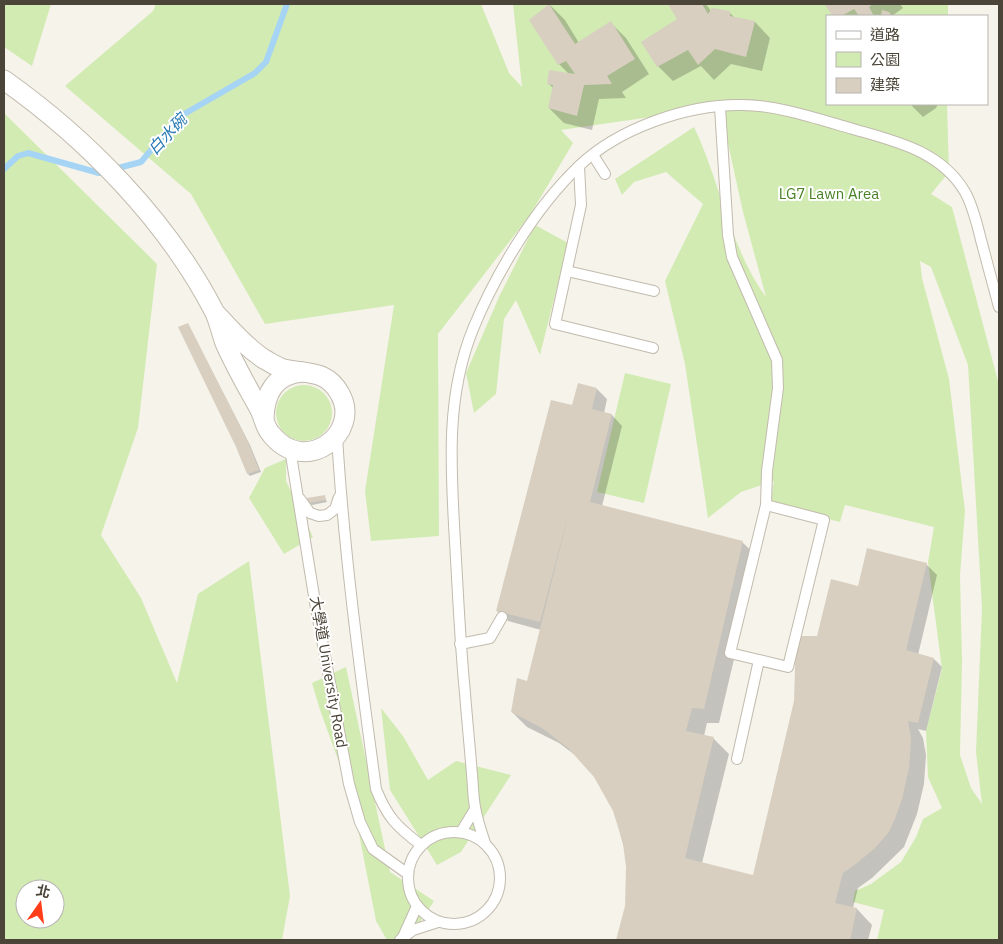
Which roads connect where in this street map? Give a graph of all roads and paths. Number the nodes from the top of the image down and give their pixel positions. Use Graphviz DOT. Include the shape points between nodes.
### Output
graph roads {
  1 [pos="11,85"];
  2 [pos="720,107"];
  3 [pos="593,155"];
  4 [pos="579,166"];
  5 [pos="605,174"];
  6 [pos="567,271"];
  7 [pos="654,291"];
  8 [pos="999,307"];
  9 [pos="215,312"];
  10 [pos="653,348"];
  11 [pos="309,372"];
  12 [pos="264,418"];
  13 [pos="337,436"];
  14 [pos="290,450"];
  15 [pos="340,494"];
  16 [pos="298,496"];
  17 [pos="766,505"];
  18 [pos="502,617"];
  19 [pos="460,644"];
  20 [pos="758,660"];
  21 [pos="737,759"];
  22 [pos="475,809"];
  23 [pos="461,832"];
  24 [pos="485,843"];
  25 [pos="421,845"];
  26 [pos="408,874"];
  27 [pos="417,906"];
  28 [pos="438,922"];
  29 [pos="402,939"];
  1 -- 9 [label="street, 大學道 University Road" via="75,138 124,185 169,239"];
  2 -- 3 [label="lane" via="691,110 658,119 627,133"];
  2 -- 8 [label="lane" via="742,105 797,112 934,158 966,193"];
  2 -- 17 [label="lane" via="732,257 777,360 778,388"];
  3 -- 4 [label="lane"];
  3 -- 5 [label="lane"];
  4 -- 6 [label="lane" via="581,205"];
  4 -- 19 [label="lane" via="547,202 514,249 471,332 458,382 450,451"];
  6 -- 7 [label="lane"];
  6 -- 10 [label="lane" via="555,324"];
  9 -- 11 [label="street, 大學道 University Road" via="262,357 279,367"];
  9 -- 12 [label="street, 大學道 University Road" via="226,343"];
  11 -- 12 [label="street" via="294,373 270,389 264,403"];
  11 -- 13 [label="street, 大學道 University Road" via="334,384 341,396 345,409"];
  12 -- 14 [label="street, 大學道 University Road" via="268,431"];
  13 -- 14 [label="street" via="316,450"];
  13 -- 15 [label="lane, 大學道 University Road"];
  14 -- 16 [label="lane, 大學道 University Road"];
  15 -- 16 [label="lane" via="335,509 319,516 310,512"];
  15 -- 25 [label="lane, 大學道 University Road" via="376,789 384,810"];
  16 -- 26 [label="lane, 大學道 University Road" via="349,784 360,822 373,850"];
  17 -- 20 [label="lane" via="730,653"];
  17 -- 20 [label="lane" via="824,520 788,667"];
  18 -- 19 [label="lane" via="490,638"];
  19 -- 22 [label="lane"];
  20 -- 21 [label="lane"];
  22 -- 23 [label="lane"];
  22 -- 24 [label="lane"];
  23 -- 24 [label="lane"];
  23 -- 25 [label="lane" via="446,832"];
  24 -- 28 [label="lane" via="495,855 501,871 500,887 494,902 484,914 470,922 454,925"];
  25 -- 26 [label="lane" via="412,858"];
  26 -- 27 [label="lane" via="408,886"];
  27 -- 28 [label="lane"];
  27 -- 29 [label="lane"];
  28 -- 29 [label="lane" via="413,930"];
}
